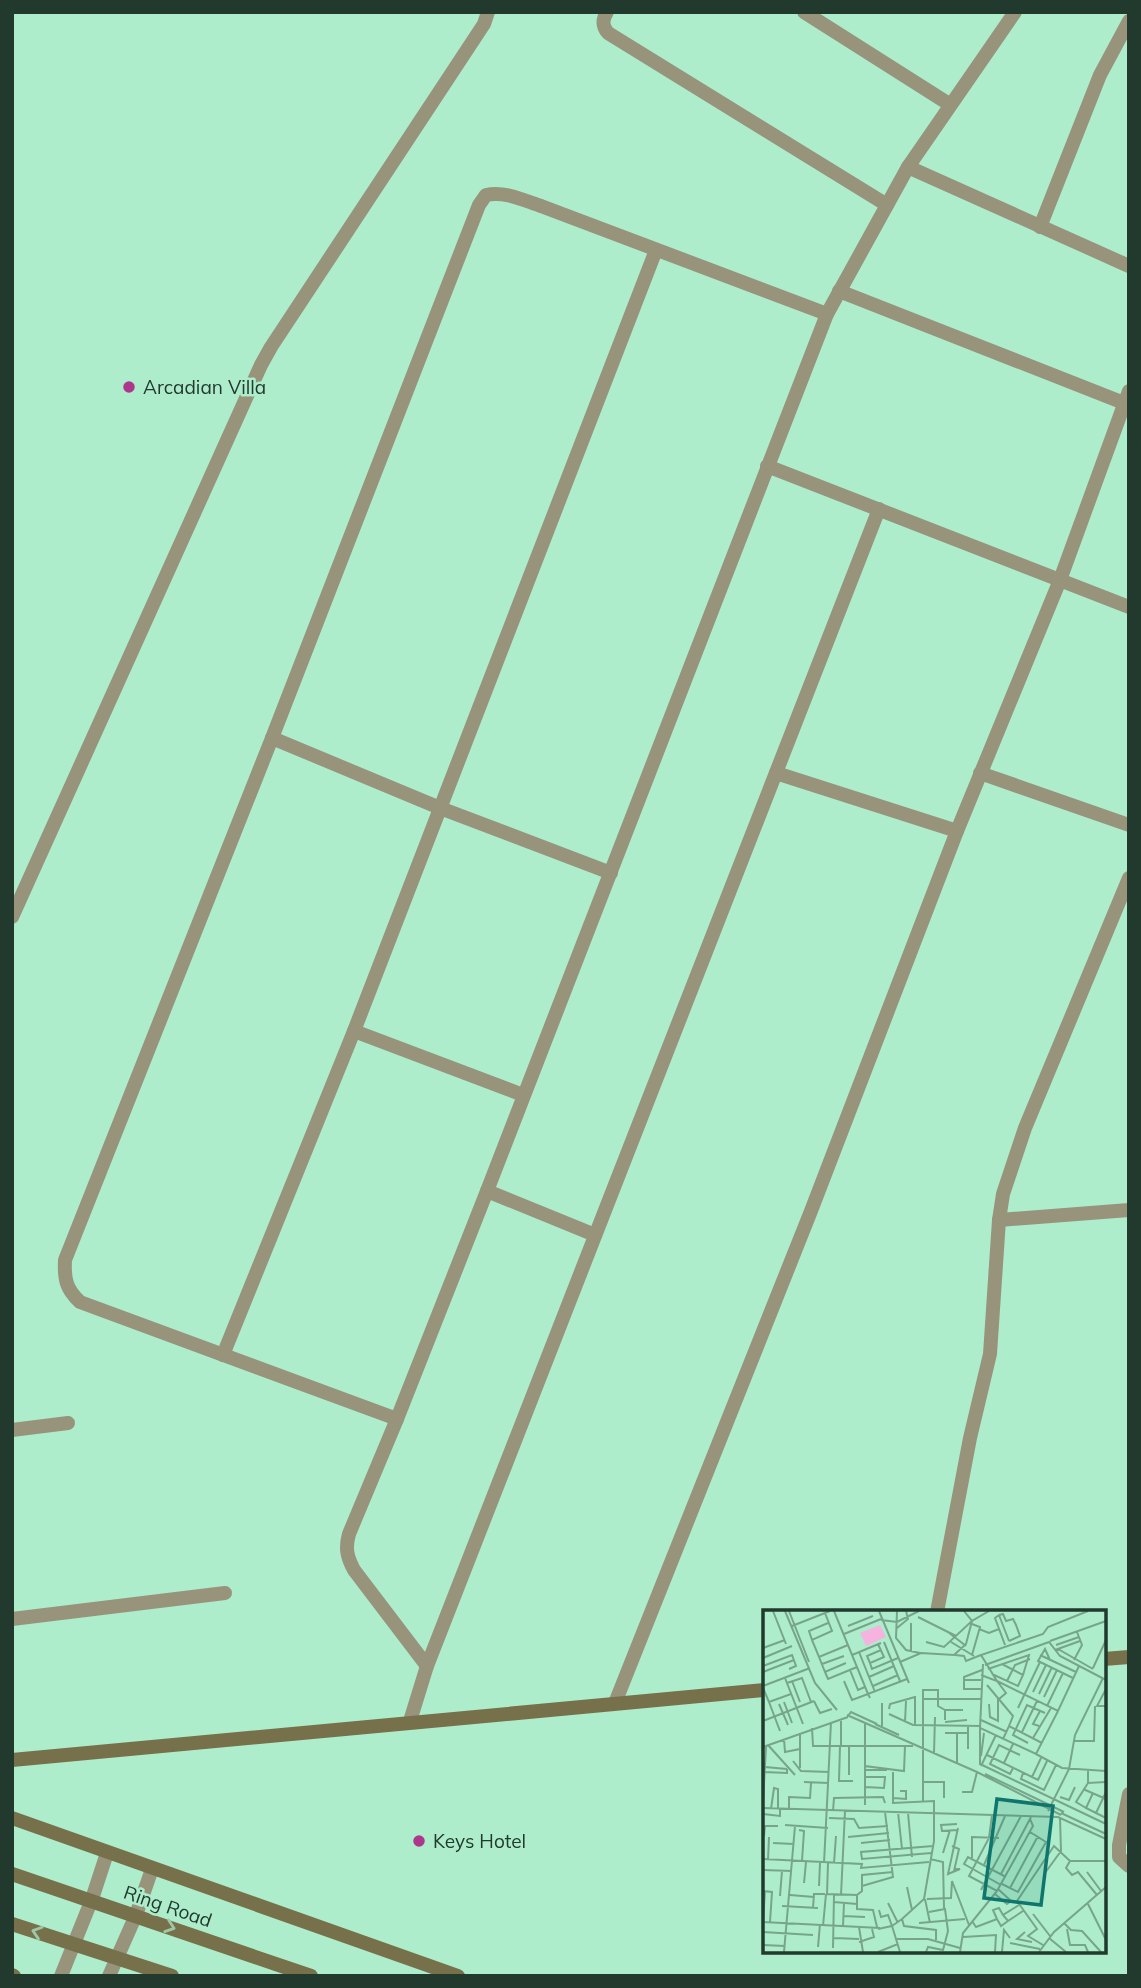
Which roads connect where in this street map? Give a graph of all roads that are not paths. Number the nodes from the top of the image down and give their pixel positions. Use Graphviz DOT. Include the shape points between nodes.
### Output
graph roads {
  1 [pos="488,12"];
  2 [pos="607,12"];
  3 [pos="804,12"];
  4 [pos="1015,12"];
  5 [pos="1129,21"];
  6 [pos="949,104"];
  7 [pos="908,167"];
  8 [pos="887,205"];
  9 [pos="1040,227"];
  10 [pos="656,250"];
  11 [pos="1129,266"];
  12 [pos="839,291"];
  13 [pos="827,314"];
  14 [pos="1127,399"];
  15 [pos="767,466"];
  16 [pos="878,509"];
  17 [pos="1060,580"];
  18 [pos="1129,607"];
  19 [pos="272,738"];
  20 [pos="776,772"];
  21 [pos="980,773"];
  22 [pos="440,808"];
  23 [pos="1129,825"];
  24 [pos="957,831"];
  25 [pos="611,873"];
  26 [pos="1129,878"];
  27 [pos="12,917"];
  28 [pos="354,1031"];
  29 [pos="523,1095"];
  30 [pos="487,1191"];
  31 [pos="1129,1210"];
  32 [pos="999,1220"];
  33 [pos="594,1235"];
  34 [pos="223,1355"];
  35 [pos="397,1419"];
  36 [pos="68,1423"];
  37 [pos="12,1430"];
  38 [pos="225,1593"];
  39 [pos="937,1610"];
  40 [pos="12,1619"];
  41 [pos="1129,1657"];
  42 [pos="1106,1659"];
  43 [pos="427,1666"];
  44 [pos="763,1690"];
  45 [pos="615,1703"];
  46 [pos="410,1721"];
  47 [pos="12,1760"];
  48 [pos="1129,1794"];
  49 [pos="12,1818"];
  50 [pos="107,1853"];
  51 [pos="1129,1866"];
  52 [pos="152,1869"];
  53 [pos="12,1874"];
  54 [pos="92,1899"];
  55 [pos="136,1915"];
  56 [pos="12,1924"];
  57 [pos="74,1944"];
  58 [pos="117,1957"];
  59 [pos="61,1976"];
  60 [pos="109,1976"];
  61 [pos="172,1976"];
  62 [pos="311,1976"];
  63 [pos="458,1976"];
  1 -- 27 [label="street" via="261,365"];
  2 -- 8 [label="street" via="603,21 608,33"];
  3 -- 6 [label="street"];
  4 -- 6 [label="street"];
  5 -- 9 [label="street" via="1100,75"];
  6 -- 7 [label="street"];
  7 -- 8 [label="street"];
  7 -- 9 [label="street"];
  8 -- 12 [label="street"];
  9 -- 11 [label="street"];
  10 -- 13 [label="street"];
  10 -- 19 [label="street" via="541,206 496,193 486,195"];
  10 -- 22 [label="street"];
  12 -- 13 [label="street"];
  12 -- 14 [label="street"];
  13 -- 15 [label="street"];
  14 -- 17 [label="street"];
  15 -- 16 [label="street"];
  15 -- 25 [label="street"];
  16 -- 17 [label="street"];
  16 -- 20 [label="street"];
  17 -- 18 [label="street"];
  17 -- 21 [label="street"];
  19 -- 22 [label="street"];
  19 -- 34 [label="street" via="65,1260 69,1292 80,1302"];
  20 -- 24 [label="street"];
  20 -- 33 [label="street"];
  21 -- 23 [label="street"];
  21 -- 24 [label="street"];
  22 -- 25 [label="street"];
  22 -- 28 [label="street"];
  24 -- 45 [label="street"];
  25 -- 29 [label="street"];
  26 -- 32 [label="street" via="1025,1128"];
  28 -- 29 [label="street"];
  28 -- 34 [label="street"];
  29 -- 30 [label="street"];
  30 -- 33 [label="street"];
  30 -- 35 [label="street"];
  31 -- 32 [label="street"];
  32 -- 39 [label="street" via="990,1353"];
  33 -- 43 [label="street"];
  34 -- 35 [label="street"];
  35 -- 43 [label="street" via="345,1546 354,1570"];
  36 -- 37 [label="street"];
  38 -- 40 [label="street"];
  41 -- 42 [label="street"];
  43 -- 46 [label="street"];
  44 -- 45 [label="street"];
  45 -- 46 [label="street"];
  46 -- 47 [label="street"];
  48 -- 51 [label="street" via="1119,1845 1119,1857"];
  49 -- 50 [label="street"];
  50 -- 52 [label="street"];
  50 -- 54 [label="street"];
  52 -- 55 [label="street"];
  52 -- 63 [label="street"];
  53 -- 54 [label="street, Ring Road"];
  54 -- 55 [label="street, Ring Road"];
  54 -- 57 [label="street"];
  55 -- 58 [label="street"];
  55 -- 62 [label="street, Ring Road, one-way"];
  57 -- 56 [label="street, one-way"];
  57 -- 58 [label="street"];
  57 -- 59 [label="street"];
  58 -- 60 [label="street"];
  58 -- 61 [label="street"];
}
